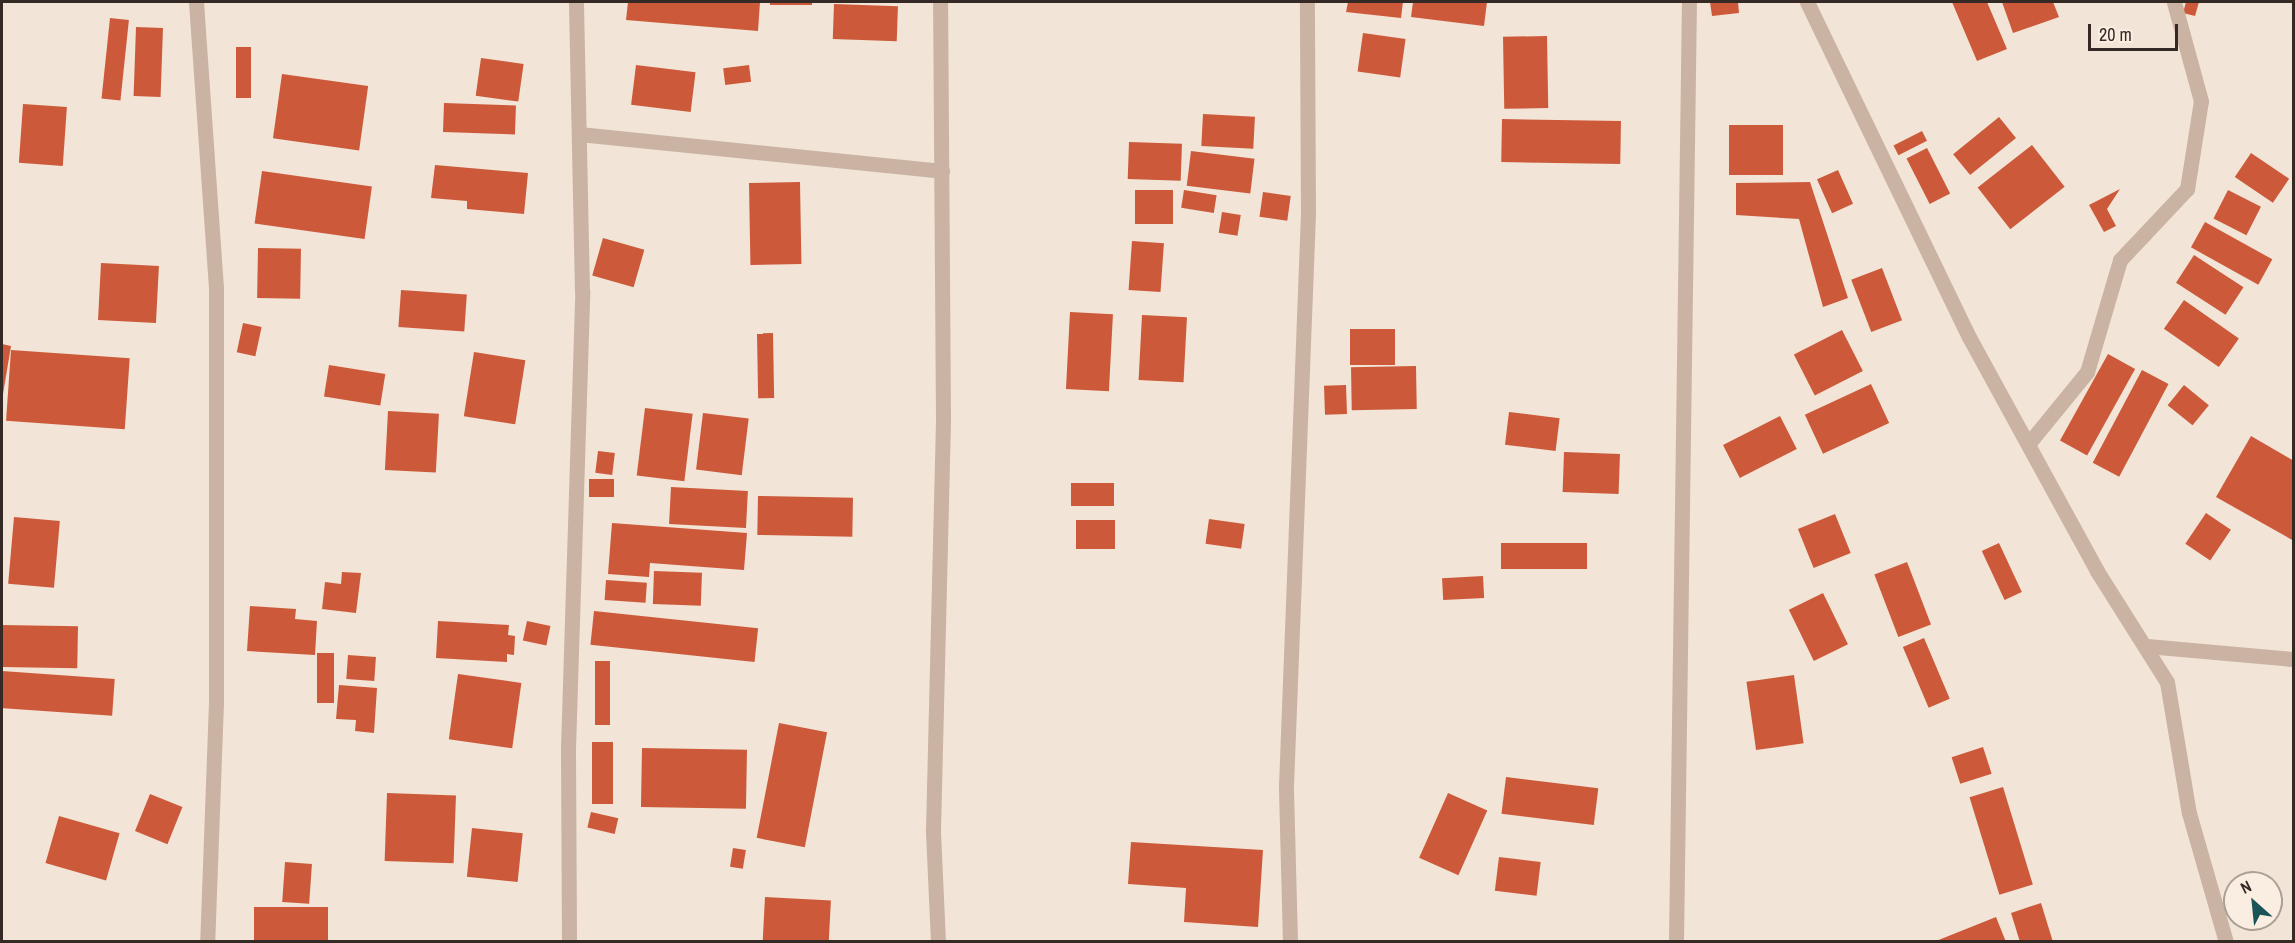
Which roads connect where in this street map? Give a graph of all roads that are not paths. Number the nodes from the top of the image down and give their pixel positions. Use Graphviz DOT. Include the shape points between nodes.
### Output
graph roads {
  1 [pos="196,2"];
  2 [pos="576,2"];
  3 [pos="940,2"];
  4 [pos="1307,2"];
  5 [pos="1689,2"];
  6 [pos="1807,2"];
  7 [pos="2174,2"];
  8 [pos="579,134"];
  9 [pos="942,171"];
  10 [pos="2030,443"];
  11 [pos="2147,646"];
  12 [pos="2294,659"];
  13 [pos="207,942"];
  14 [pos="569,942"];
  15 [pos="938,942"];
  16 [pos="1290,942"];
  17 [pos="1676,942"];
  18 [pos="2226,942"];
  1 -- 13 [label="street" via="216,288 216,702"];
  2 -- 8 [label="street"];
  3 -- 9 [label="street"];
  4 -- 16 [label="street" via="1308,214 1286,786"];
  5 -- 17 [label="street"];
  6 -- 10 [label="street" via="1969,337"];
  7 -- 10 [label="street" via="2200,101 2187,189 2120,260 2087,372"];
  8 -- 9 [label="street"];
  8 -- 14 [label="street" via="582,291 568,748"];
  9 -- 15 [label="street" via="943,419 933,830"];
  10 -- 11 [label="street" via="2097,571"];
  11 -- 12 [label="street"];
  11 -- 18 [label="street" via="2167,682 2189,813"];
}
